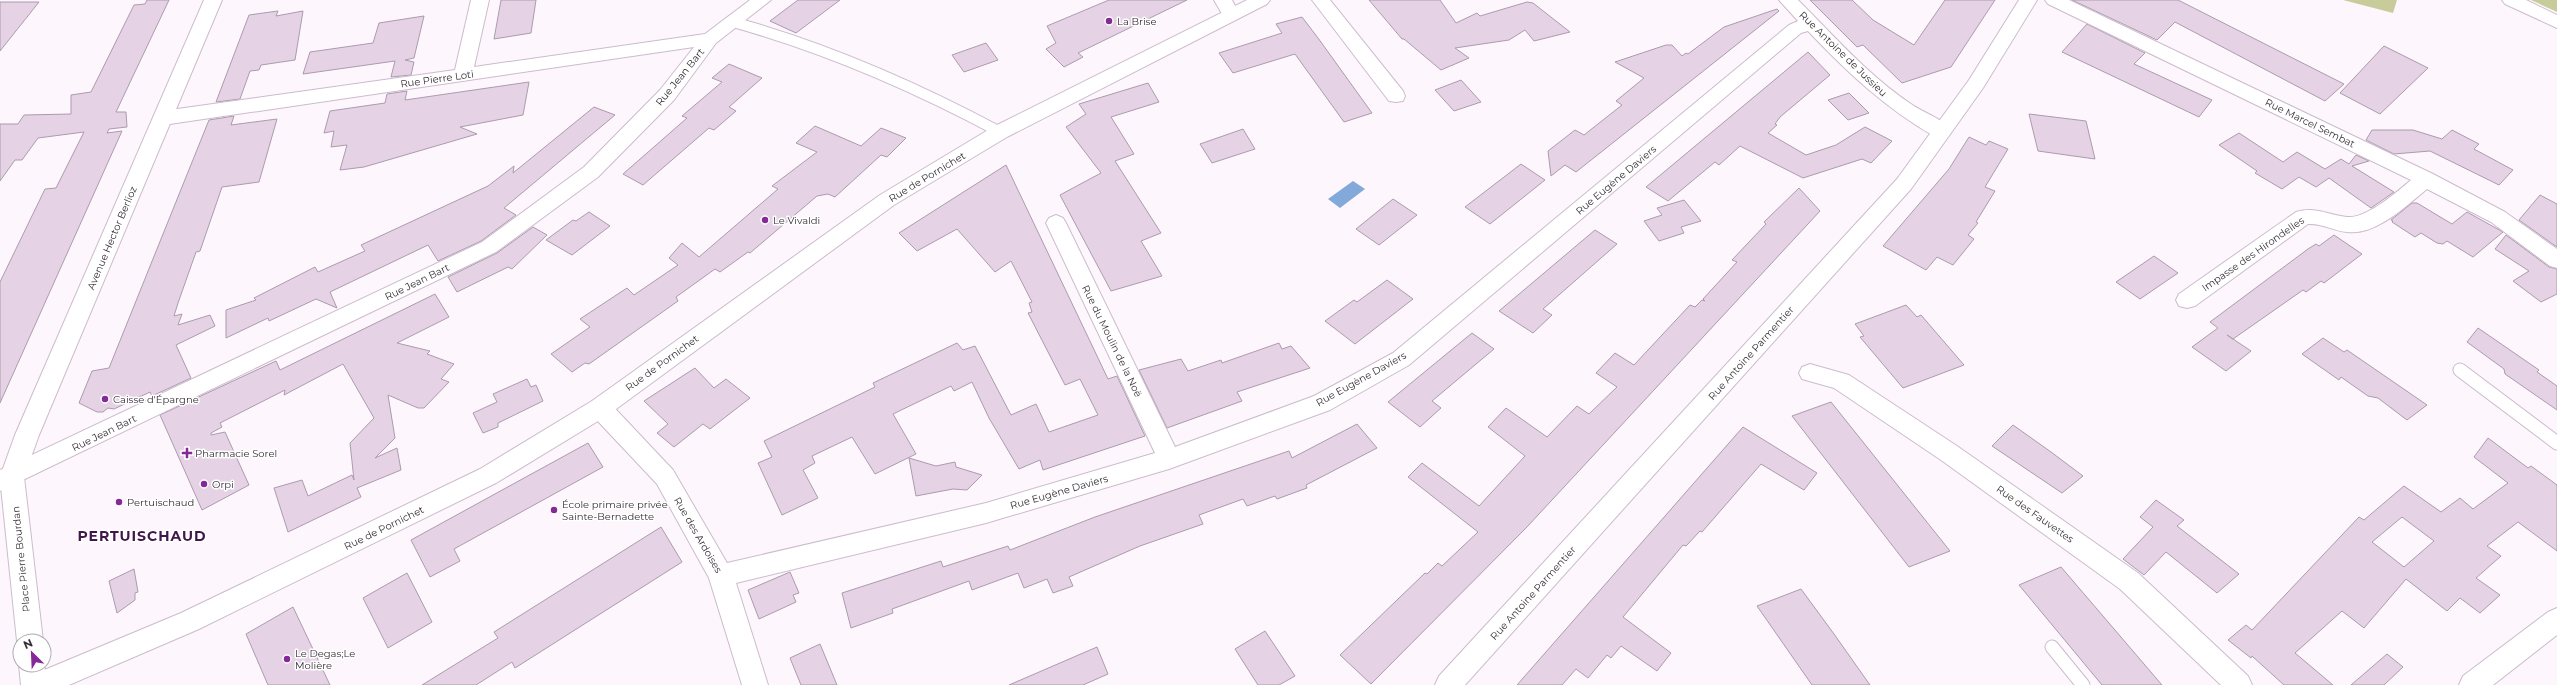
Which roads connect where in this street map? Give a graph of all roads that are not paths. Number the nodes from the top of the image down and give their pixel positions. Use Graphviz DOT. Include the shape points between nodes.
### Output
graph roads {
  1 [pos="213,0"];
  2 [pos="480,0"];
  3 [pos="762,0"];
  4 [pos="1262,0"];
  5 [pos="1321,0"];
  6 [pos="1788,0"];
  7 [pos="2028,0"];
  8 [pos="2054,0"];
  9 [pos="2511,0"];
  10 [pos="1227,7"];
  11 [pos="733,22"];
  12 [pos="2557,22"];
  13 [pos="1811,23"];
  14 [pos="710,39"];
  15 [pos="463,75"];
  16 [pos="1396,96"];
  17 [pos="163,118"];
  18 [pos="1941,131"];
  19 [pos="1000,132"];
  20 [pos="2426,179"];
  21 [pos="1056,223"];
  22 [pos="2557,260"];
  23 [pos="2187,300"];
  24 [pos="2460,370"];
  25 [pos="1810,373"];
  26 [pos="600,408"];
  27 [pos="2557,443"];
  28 [pos="1169,459"];
  29 [pos="6,479"];
  30 [pos="721,575"];
  31 [pos="2557,620"];
  32 [pos="29,633"];
  33 [pos="2052,647"];
  34 [pos="33,673"];
  35 [pos="34,685"];
  36 [pos="39,685"];
  37 [pos="755,685"];
  38 [pos="1448,685"];
  39 [pos="2083,685"];
  40 [pos="2239,685"];
  41 [pos="2472,685"];
  1 -- 17 [label="street, Avenue Hector Berlioz"];
  2 -- 15 [label="street"];
  3 -- 11 [label="street, Rue Jean Bart"];
  4 -- 10 [label="street, Rue de Pornichet"];
  5 -- 16 [label="street"];
  6 -- 13 [label="street, Rue Antoine de Jussieu"];
  7 -- 18 [label="street, Rue Antoine Parmentier" via="1976,84"];
  8 -- 20 [label="street, Rue Marcel Sembat"];
  9 -- 12 [label="street"];
  10 -- 19 [label="street, Rue de Pornichet"];
  11 -- 14 [label="street, Rue Jean Bart"];
  11 -- 19 [label="lane" via="819,48 904,82"];
  13 -- 18 [label="street, Rue Antoine de Jussieu" via="1876,88 1907,113"];
  13 -- 28 [label="street, Rue Eugène Daviers" via="1795,29 1401,359 1322,403"];
  14 -- 15 [label="street, Rue Pierre Loti"];
  14 -- 29 [label="street, Rue Jean Bart" via="667,96 591,172 489,247"];
  15 -- 17 [label="street, Rue Pierre Loti"];
  17 -- 29 [label="street, Avenue Hector Berlioz"];
  18 -- 38 [label="street, Rue Antoine Parmentier" via="1904,184"];
  19 -- 26 [label="street, Rue de Pornichet" via="887,200"];
  20 -- 22 [label="street, Rue Marcel Sembat" via="2498,217"];
  20 -- 23 [label="street, Impasse des Hirondelles" via="2369,220 2357,225 2346,225 2314,214 2303,217"];
  21 -- 28 [label="street, Rue du Moulin de la Noë"];
  24 -- 27 [label="lane"];
  25 -- 40 [label="street, Rue des Fauvettes" via="1841,381 1949,453 2129,581"];
  26 -- 30 [label="street, Rue des Ardoises" via="665,477"];
  26 -- 36 [label="street, Rue de Pornichet" via="488,476 366,537 190,621"];
  28 -- 30 [label="street, Rue Eugène Daviers" via="986,513"];
  29 -- 32 [label="street, Place Pierre Bourdan"];
  30 -- 37 [label="street, Rue des Ardoises"];
  31 -- 41 [label="street"];
  33 -- 39 [label="lane"];
  34 -- 35 [label="street"];
}
